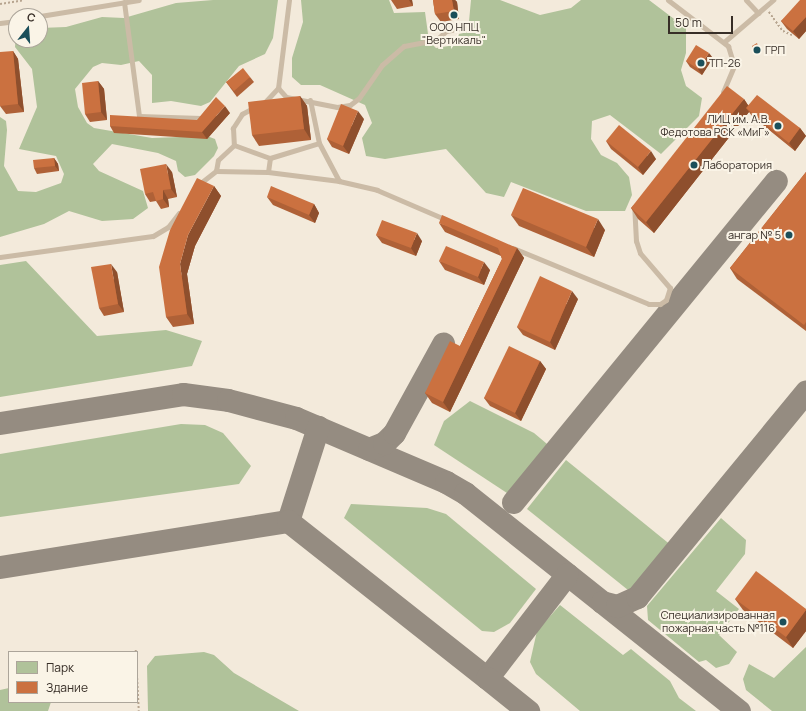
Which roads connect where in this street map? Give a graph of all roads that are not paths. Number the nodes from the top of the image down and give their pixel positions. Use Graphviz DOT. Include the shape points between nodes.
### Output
graph roads {
  1 [pos="139,0"];
  2 [pos="289,0"];
  3 [pos="668,0"];
  4 [pos="746,0"];
  5 [pos="773,0"];
  6 [pos="132,1"];
  7 [pos="124,2"];
  8 [pos="758,13"];
  9 [pos="48,15"];
  10 [pos="462,28"];
  11 [pos="724,42"];
  12 [pos="278,88"];
  13 [pos="720,96"];
  14 [pos="310,100"];
  15 [pos="201,118"];
  16 [pos="319,142"];
  17 [pos="234,145"];
  18 [pos="270,158"];
  19 [pos="216,171"];
  20 [pos="268,172"];
  21 [pos="339,181"];
  22 [pos="193,191"];
  23 [pos="639,198"];
  24 [pos="184,206"];
  25 [pos="452,222"];
  26 [pos="509,246"];
  27 [pos="0,257"];
  1 -- 6 [label="lane"];
  2 -- 12 [label="lane"];
  3 -- 11 [label="lane"];
  4 -- 8 [label="lane"];
  5 -- 8 [label="lane"];
  6 -- 7 [label="lane"];
  7 -- 9 [label="lane"];
  7 -- 15 [label="lane" via="139,116"];
  8 -- 11 [label="lane"];
  10 -- 14 [label="lane" via="446,31 433,41 404,46 382,65 350,105 337,107"];
  11 -- 13 [label="lane" via="732,53 734,66"];
  12 -- 14 [label="lane" via="286,97"];
  12 -- 17 [label="lane" via="265,103 242,114 233,128"];
  14 -- 16 [label="lane"];
  16 -- 18 [label="lane"];
  16 -- 21 [label="lane"];
  17 -- 18 [label="lane"];
  17 -- 19 [label="lane" via="218,160"];
  18 -- 20 [label="lane"];
  19 -- 20 [label="lane"];
  19 -- 22 [label="lane"];
  20 -- 21 [label="lane"];
  21 -- 25 [label="lane" via="377,190"];
  23 -- 26 [label="lane" via="633,208 636,241 640,253 670,288 666,300 660,304 649,304"];
  24 -- 27 [label="lane" via="168,227 153,236"];
}
